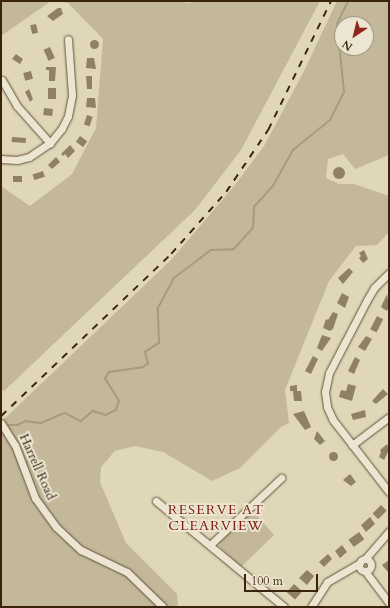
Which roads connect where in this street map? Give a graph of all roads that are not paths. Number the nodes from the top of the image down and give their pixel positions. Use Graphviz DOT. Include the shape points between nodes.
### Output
graph roads {
  1 [pos="68,39"];
  2 [pos="2,80"];
  3 [pos="50,143"];
  4 [pos="1,159"];
  5 [pos="389,273"];
  6 [pos="389,417"];
  7 [pos="1,423"];
  8 [pos="352,444"];
  9 [pos="281,478"];
  10 [pos="389,492"];
  11 [pos="156,501"];
  12 [pos="389,532"];
  13 [pos="210,545"];
  14 [pos="365,565"];
  15 [pos="389,604"];
  16 [pos="163,607"];
  17 [pos="284,607"];
  18 [pos="311,607"];
  1 -- 3 [label="street" via="73,84 71,106 62,128"];
  2 -- 3 [label="street" via="17,106"];
  3 -- 4 [label="street" via="29,157 17,160"];
  5 -- 8 [label="street" via="380,280 366,300 326,384 326,400 330,414"];
  6 -- 8 [label="street"];
  7 -- 16 [label="street, Harrell Road" via="9,432 35,498 56,527 81,550 131,575"];
  8 -- 10 [label="street"];
  9 -- 13 [label="street"];
  11 -- 13 [label="street"];
  12 -- 14 [label="street" via="372,551"];
  13 -- 17 [label="street"];
  14 -- 15 [label="street" via="370,577"];
  14 -- 18 [label="street" via="350,568 327,582"];
}
